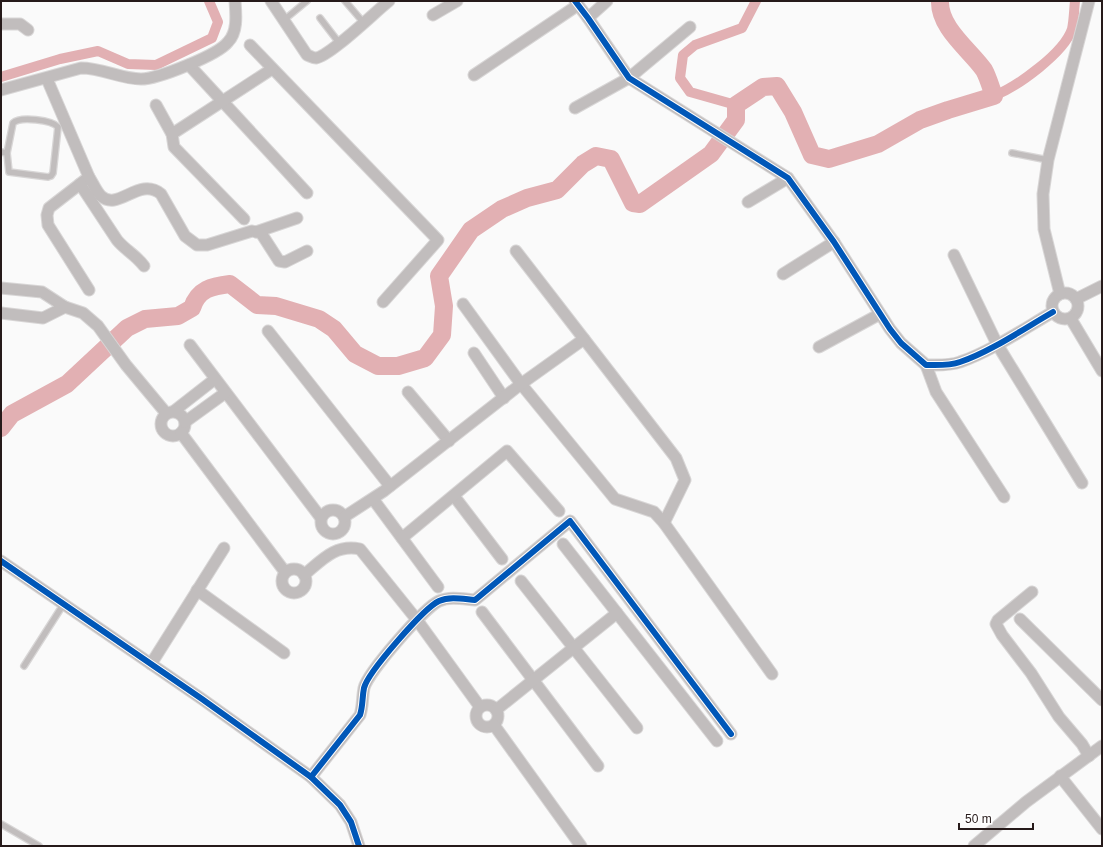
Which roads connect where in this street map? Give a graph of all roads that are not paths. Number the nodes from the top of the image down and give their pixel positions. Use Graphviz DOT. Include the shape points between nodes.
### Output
graph roads {
  1 [pos="235,1"];
  2 [pos="271,1"];
  3 [pos="307,1"];
  4 [pos="345,1"];
  5 [pos="389,1"];
  6 [pos="457,1"];
  7 [pos="608,1"];
  8 [pos="1089,1"];
  9 [pos="576,3"];
  10 [pos="432,15"];
  11 [pos="320,18"];
  12 [pos="588,18"];
  13 [pos="284,20"];
  14 [pos="363,22"];
  15 [pos="1,24"];
  16 [pos="690,27"];
  17 [pos="28,30"];
  18 [pos="340,44"];
  19 [pos="250,45"];
  20 [pos="189,65"];
  21 [pos="272,69"];
  22 [pos="474,75"];
  23 [pos="629,78"];
  24 [pos="47,79"];
  25 [pos="1,90"];
  26 [pos="222,101"];
  27 [pos="156,105"];
  28 [pos="575,108"];
  29 [pos="172,134"];
  30 [pos="4,153"];
  31 [pos="1012,153"];
  32 [pos="1048,160"];
  33 [pos="89,177"];
  34 [pos="788,178"];
  35 [pos="80,184"];
  36 [pos="307,193"];
  37 [pos="748,202"];
  38 [pos="297,218"];
  39 [pos="244,219"];
  40 [pos="256,232"];
  41 [pos="834,242"];
  42 [pos="307,251"];
  43 [pos="516,251"];
  44 [pos="954,255"];
  45 [pos="144,266"];
  46 [pos="783,274"];
  47 [pos="1102,286"];
  48 [pos="1,288"];
  49 [pos="89,290"];
  50 [pos="1060,294"];
  51 [pos="1076,299"];
  52 [pos="383,302"];
  53 [pos="463,304"];
  54 [pos="65,307"];
  55 [pos="1053,312"];
  56 [pos="1,313"];
  57 [pos="880,314"];
  58 [pos="1071,318"];
  59 [pos="268,331"];
  60 [pos="584,339"];
  61 [pos="998,344"];
  62 [pos="190,345"];
  63 [pos="818,347"];
  64 [pos="474,353"];
  65 [pos="926,365"];
  66 [pos="1102,371"];
  67 [pos="215,378"];
  68 [pos="522,384"];
  69 [pos="408,392"];
  70 [pos="225,393"];
  71 [pos="504,398"];
  72 [pos="170,412"];
  73 [pos="185,422"];
  74 [pos="181,433"];
  75 [pos="449,441"];
  76 [pos="1082,483"];
  77 [pos="390,486"];
  78 [pos="454,496"];
  79 [pos="1004,497"];
  80 [pos="373,499"];
  81 [pos="560,511"];
  82 [pos="344,517"];
  83 [pos="321,518"];
  84 [pos="664,523"];
  85 [pos="402,538"];
  86 [pos="563,544"];
  87 [pos="224,548"];
  88 [pos="502,559"];
  89 [pos="1,561"];
  90 [pos="285,572"];
  91 [pos="304,575"];
  92 [pos="521,582"];
  93 [pos="438,587"];
  94 [pos="198,590"];
  95 [pos="1032,592"];
  96 [pos="63,605"];
  97 [pos="482,612"];
  98 [pos="618,613"];
  99 [pos="1020,619"];
  100 [pos="417,620"];
  101 [pos="574,648"];
  102 [pos="284,653"];
  103 [pos="151,664"];
  104 [pos="24,666"];
  105 [pos="772,674"];
  106 [pos="534,680"];
  107 [pos="1102,700"];
  108 [pos="480,707"];
  109 [pos="496,710"];
  110 [pos="494,725"];
  111 [pos="637,728"];
  112 [pos="731,734"];
  113 [pos="717,741"];
  114 [pos="1102,746"];
  115 [pos="1089,756"];
  116 [pos="598,766"];
  117 [pos="1060,776"];
  118 [pos="311,778"];
  119 [pos="1,824"];
  120 [pos="1102,829"];
  121 [pos="39,846"];
  122 [pos="359,846"];
  123 [pos="581,846"];
  124 [pos="974,846"];
  1 -- 20 [label="street" via="234,30 229,42"];
  2 -- 13 [label="street"];
  3 -- 13 [label="lane"];
  4 -- 14 [label="lane"];
  5 -- 14 [label="street"];
  6 -- 10 [label="street"];
  7 -- 12 [label="street"];
  8 -- 32 [label="street"];
  9 -- 12 [label="street"];
  9 -- 22 [label="street"];
  11 -- 18 [label="lane"];
  12 -- 23 [label="street"];
  13 -- 18 [label="street" via="307,55 315,58 326,55"];
  14 -- 18 [label="street"];
  15 -- 17 [label="street" via="20,24"];
  16 -- 23 [label="street"];
  19 -- 21 [label="street"];
  20 -- 24 [label="street" via="142,79 93,68 73,70"];
  20 -- 26 [label="street"];
  21 -- 26 [label="street"];
  21 -- 52 [label="street" via="438,240"];
  23 -- 28 [label="street"];
  23 -- 34 [label="street"];
  24 -- 25 [label="street"];
  24 -- 33 [label="street"];
  26 -- 29 [label="street"];
  26 -- 36 [label="street"];
  27 -- 29 [label="street"];
  29 -- 39 [label="street" via="174,147"];
  30 -- 30 [label="lane" via="9,172 48,178 53,173 58,127 52,123 15,120"];
  31 -- 32 [label="lane"];
  32 -- 50 [label="street" via="1043,194 1044,229"];
  33 -- 35 [label="street"];
  33 -- 40 [label="street" via="101,196 109,200 118,199 142,188 155,189 184,236 197,245 207,245"];
  34 -- 37 [label="street"];
  34 -- 41 [label="street"];
  35 -- 45 [label="street" via="122,247 138,258"];
  35 -- 49 [label="street" via="49,208 47,215 48,225"];
  38 -- 40 [label="street"];
  40 -- 42 [label="street" via="261,233 279,261 285,262"];
  41 -- 46 [label="street"];
  41 -- 57 [label="street"];
  43 -- 60 [label="street"];
  44 -- 61 [label="street"];
  47 -- 51 [label="street"];
  48 -- 54 [label="street" via="42,292"];
  50 -- 51 [label="street" via="1071,294"];
  50 -- 55 [label="street" via="1054,300"];
  51 -- 58 [label="street" via="1077,312"];
  53 -- 68 [label="street"];
  54 -- 56 [label="street" via="43,318"];
  54 -- 72 [label="street" via="83,313 98,326 126,364"];
  55 -- 58 [label="street" via="1063,320"];
  55 -- 61 [label="street"];
  57 -- 63 [label="street"];
  57 -- 65 [label="street" via="902,343"];
  58 -- 66 [label="street"];
  59 -- 77 [label="street"];
  60 -- 68 [label="street"];
  60 -- 84 [label="street" via="676,458 685,480"];
  61 -- 65 [label="street" via="961,362"];
  61 -- 76 [label="street"];
  62 -- 67 [label="street"];
  64 -- 71 [label="street"];
  65 -- 79 [label="street" via="936,392"];
  67 -- 70 [label="street"];
  67 -- 72 [label="street"];
  68 -- 71 [label="street"];
  68 -- 84 [label="street" via="615,499 654,512"];
  69 -- 75 [label="street"];
  70 -- 73 [label="street"];
  70 -- 83 [label="street"];
  71 -- 75 [label="street"];
  72 -- 73 [label="street" via="181,415"];
  72 -- 74 [label="street" via="161,424 163,431 174,436"];
  73 -- 74 [label="street"];
  74 -- 90 [label="street"];
  75 -- 77 [label="street"];
  77 -- 80 [label="street"];
  78 -- 81 [label="street" via="507,451"];
  78 -- 85 [label="street"];
  78 -- 88 [label="street"];
  80 -- 82 [label="street"];
  80 -- 85 [label="street"];
  82 -- 83 [label="street" via="339,511 331,509"];
  82 -- 83 [label="street" via="343,529 332,534 322,528"];
  84 -- 105 [label="street"];
  85 -- 93 [label="street"];
  86 -- 98 [label="street"];
  87 -- 94 [label="street"];
  89 -- 96 [label="street"];
  90 -- 91 [label="street" via="295,569"];
  90 -- 91 [label="street" via="282,579 283,587 294,593 304,586"];
  91 -- 100 [label="street" via="333,551 342,548 360,549"];
  92 -- 101 [label="street"];
  94 -- 102 [label="street"];
  94 -- 103 [label="street"];
  95 -- 115 [label="street" via="996,624 1059,717"];
  96 -- 103 [label="street"];
  96 -- 104 [label="lane"];
  97 -- 106 [label="street"];
  98 -- 101 [label="street"];
  98 -- 113 [label="street"];
  99 -- 107 [label="street"];
  100 -- 108 [label="street"];
  100 -- 112 [label="street" via="438,602 449,598 475,600 570,520"];
  100 -- 118 [label="street" via="396,641 368,680 364,688 360,715"];
  101 -- 106 [label="street"];
  101 -- 111 [label="street"];
  103 -- 118 [label="street"];
  106 -- 109 [label="street"];
  106 -- 116 [label="street"];
  108 -- 109 [label="street" via="487,705"];
  108 -- 110 [label="street" via="476,713 477,723 487,728"];
  109 -- 110 [label="street" via="498,718"];
  110 -- 123 [label="street"];
  114 -- 115 [label="street"];
  115 -- 117 [label="street"];
  117 -- 120 [label="street"];
  117 -- 124 [label="street"];
  118 -- 122 [label="street" via="340,805 351,822"];
  119 -- 121 [label="lane"];
}
